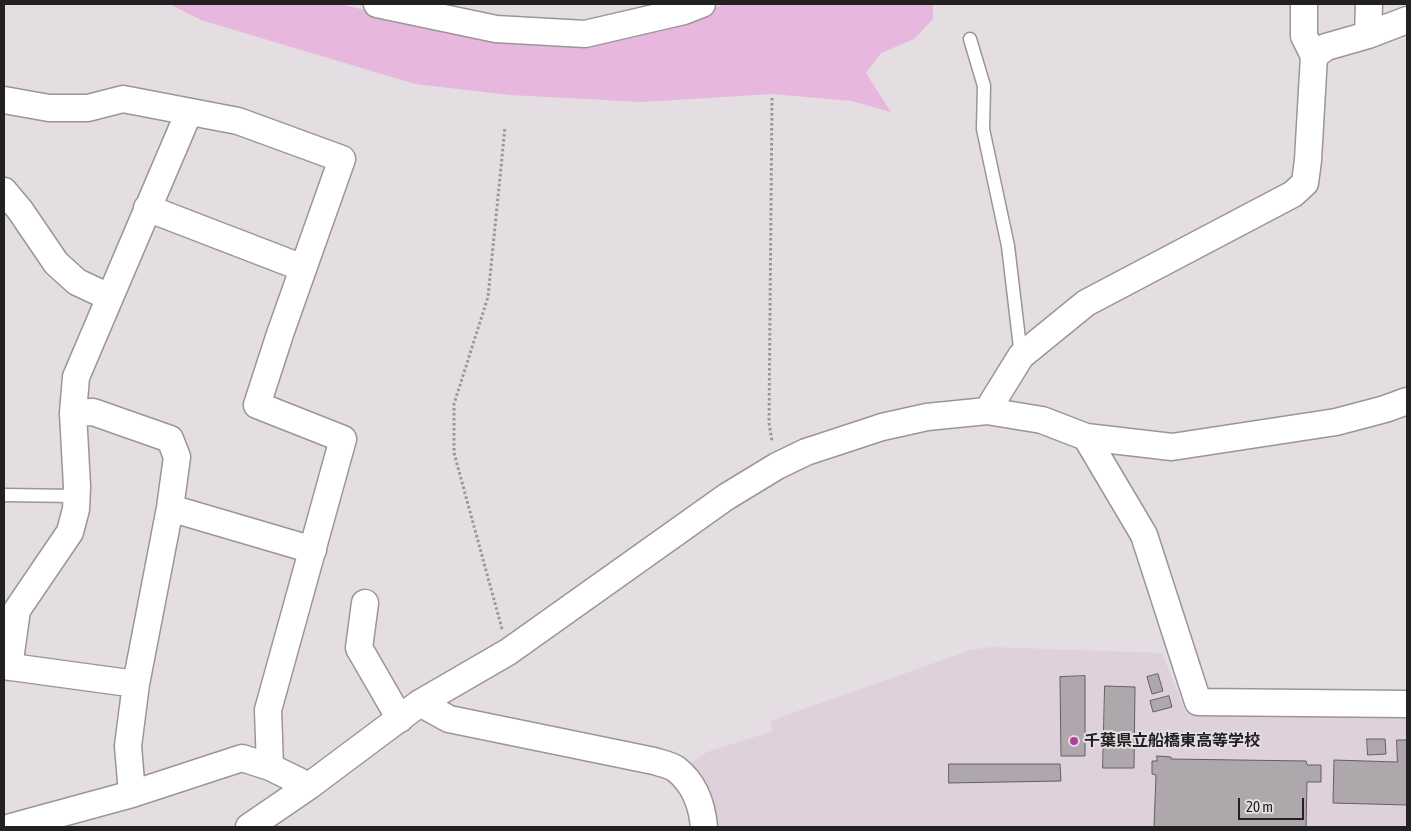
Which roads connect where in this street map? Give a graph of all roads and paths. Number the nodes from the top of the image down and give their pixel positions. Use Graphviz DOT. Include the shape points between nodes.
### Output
graph roads {
  1 [pos="377,4"];
  2 [pos="702,4"];
  3 [pos="1304,4"];
  4 [pos="1369,4"];
  5 [pos="1407,20"];
  6 [pos="1368,35"];
  7 [pos="970,39"];
  8 [pos="1314,56"];
  9 [pos="772,98"];
  10 [pos="4,100"];
  11 [pos="188,112"];
  12 [pos="505,127"];
  13 [pos="4,191"];
  14 [pos="147,208"];
  15 [pos="303,268"];
  16 [pos="109,297"];
  17 [pos="1021,356"];
  18 [pos="1407,401"];
  19 [pos="987,411"];
  20 [pos="74,413"];
  21 [pos="1086,437"];
  22 [pos="777,466"];
  23 [pos="4,495"];
  24 [pos="77,496"];
  25 [pos="170,508"];
  26 [pos="313,550"];
  27 [pos="365,603"];
  28 [pos="508,652"];
  29 [pos="6,667"];
  30 [pos="136,684"];
  31 [pos="1407,704"];
  32 [pos="410,711"];
  33 [pos="270,767"];
  34 [pos="309,786"];
  35 [pos="132,794"];
  36 [pos="11,827"];
  37 [pos="248,827"];
  38 [pos="704,827"];
  1 -- 2 [label="street" via="496,29 585,34"];
  3 -- 8 [label="street" via="1304,36"];
  4 -- 6 [label="street"];
  5 -- 6 [label="street"];
  6 -- 8 [label="street" via="1326,47"];
  7 -- 17 [label="lane" via="984,86 983,129 1008,246"];
  8 -- 17 [label="street" via="1305,183 1293,194 1086,303"];
  9 -- 22 [label="path" via="768,423"];
  10 -- 11 [label="street" via="49,108 88,108 122,99"];
  11 -- 14 [label="street"];
  11 -- 15 [label="street" via="238,121 342,160"];
  12 -- 28 [label="path" via="488,297 454,404 454,452"];
  13 -- 16 [label="street" via="56,263 77,282"];
  14 -- 15 [label="street"];
  14 -- 16 [label="street"];
  15 -- 26 [label="street" via="257,405 343,439"];
  16 -- 20 [label="street" via="76,377"];
  17 -- 19 [label="street"];
  18 -- 21 [label="street" via="1336,422 1172,447"];
  19 -- 21 [label="street" via="1042,420"];
  19 -- 22 [label="street" via="927,417 882,427 806,452"];
  20 -- 24 [label="street"];
  20 -- 25 [label="street" via="92,412 170,439 177,457"];
  21 -- 31 [label="street" via="1144,535 1198,702"];
  22 -- 28 [label="street" via="726,497"];
  23 -- 24 [label="lane"];
  24 -- 29 [label="street" via="70,532 18,610"];
  25 -- 26 [label="street"];
  25 -- 30 [label="street"];
  26 -- 33 [label="street" via="268,710"];
  27 -- 32 [label="street" via="359,648"];
  28 -- 32 [label="street"];
  29 -- 30 [label="street"];
  30 -- 35 [label="street" via="128,746"];
  32 -- 34 [label="street"];
  32 -- 38 [label="street" via="675,768 697,795"];
  33 -- 34 [label="street"];
  33 -- 35 [label="street" via="242,758"];
  34 -- 37 [label="street"];
  35 -- 36 [label="street"];
}
